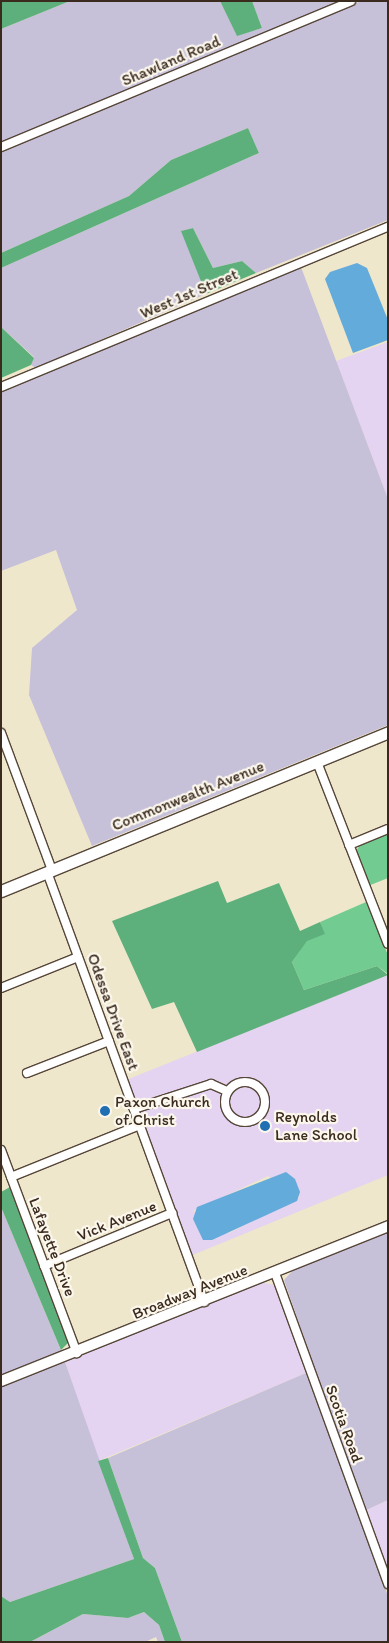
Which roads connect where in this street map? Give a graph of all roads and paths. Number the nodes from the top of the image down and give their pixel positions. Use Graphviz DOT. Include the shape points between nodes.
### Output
graph roads {
  1 [pos="351,1"];
  2 [pos="1,148"];
  3 [pos="388,227"];
  4 [pos="1,387"];
  5 [pos="388,732"];
  6 [pos="1,733"];
  7 [pos="317,762"];
  8 [pos="388,829"];
  9 [pos="349,845"];
  10 [pos="49,871"];
  11 [pos="1,891"];
  12 [pos="385,931"];
  13 [pos="388,944"];
  14 [pos="78,957"];
  15 [pos="1,988"];
  16 [pos="109,1041"];
  17 [pos="27,1073"];
  18 [pos="227,1091"];
  19 [pos="134,1109"];
  20 [pos="140,1126"];
  21 [pos="1,1150"];
  22 [pos="11,1177"];
  23 [pos="172,1213"];
  24 [pos="388,1226"];
  25 [pos="44,1266"];
  26 [pos="275,1273"];
  27 [pos="204,1302"];
  28 [pos="77,1353"];
  29 [pos="1,1381"];
  30 [pos="388,1584"];
  1 -- 2 [label="street, Shawland Road"];
  3 -- 4 [label="street, West 1st Street"];
  5 -- 7 [label="main road, Commonwealth Avenue"];
  6 -- 10 [label="street, Odessa Drive East"];
  7 -- 9 [label="street"];
  7 -- 10 [label="main road, Commonwealth Avenue"];
  8 -- 9 [label="street"];
  9 -- 12 [label="street"];
  10 -- 11 [label="main road, Commonwealth Avenue"];
  10 -- 14 [label="street, Odessa Drive East"];
  12 -- 13 [label="street"];
  14 -- 15 [label="street"];
  14 -- 16 [label="street, Odessa Drive East"];
  16 -- 17 [label="street"];
  16 -- 19 [label="street, Odessa Drive East"];
  18 -- 18 [label="street" via="224,1105 236,1120 248,1122 264,1110 265,1096 257,1085 243,1081"];
  18 -- 19 [label="street" via="211,1084"];
  19 -- 20 [label="street, Odessa Drive East"];
  20 -- 22 [label="street"];
  20 -- 23 [label="street, Odessa Drive East"];
  21 -- 22 [label="street, Lafayette Drive"];
  22 -- 25 [label="street, Lafayette Drive"];
  23 -- 25 [label="street, Vick Avenue"];
  23 -- 27 [label="street, Odessa Drive East"];
  24 -- 26 [label="street, Broadway Avenue"];
  25 -- 28 [label="street, Lafayette Drive"];
  26 -- 27 [label="street, Broadway Avenue"];
  26 -- 30 [label="street, Scotia Road"];
  27 -- 28 [label="street, Broadway Avenue"];
  28 -- 29 [label="street, Broadway Avenue"];
}
